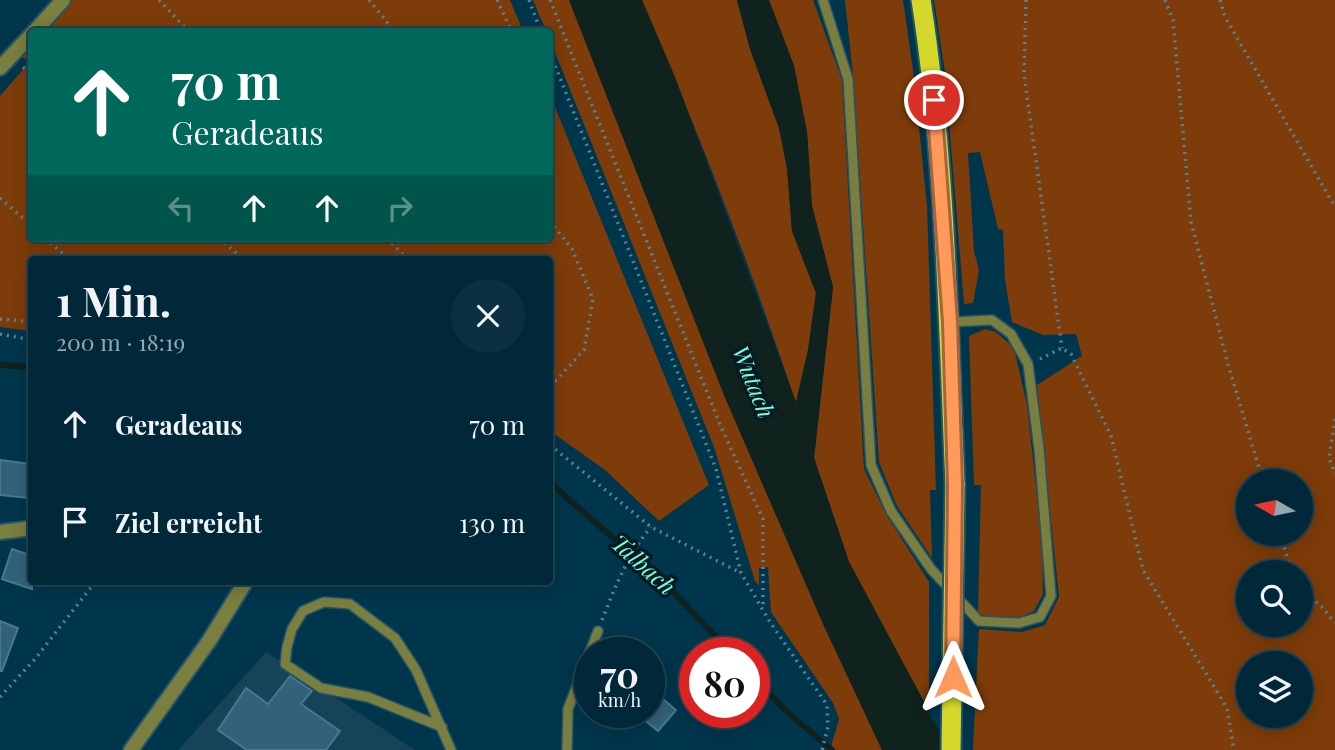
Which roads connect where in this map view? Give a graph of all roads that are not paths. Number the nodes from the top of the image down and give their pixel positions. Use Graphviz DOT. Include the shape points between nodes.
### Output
graph roads {
  1 [pos="62,0"];
  2 [pos="823,0"];
  3 [pos="921,0"];
  4 [pos="37,28"];
  5 [pos="28,38"];
  6 [pos="0,68"];
  7 [pos="950,322"];
  8 [pos="28,528"];
  9 [pos="0,532"];
  10 [pos="243,585"];
  11 [pos="598,631"];
  12 [pos="596,637"];
  13 [pos="574,694"];
  14 [pos="442,727"];
  15 [pos="131,750"];
  16 [pos="451,750"];
  17 [pos="567,750"];
  18 [pos="951,750"];
  1 -- 4 [label="street"];
  2 -- 7 [label="lane" via="848,79 871,465 891,511 931,569 979,621 1019,623 1040,617 1051,596 1028,365 1012,334 992,320"];
  3 -- 7 [label="highway" via="932,74"];
  5 -- 6 [label="street"];
  7 -- 18 [label="highway, bridge" via="955,485"];
  8 -- 9 [label="street"];
  10 -- 15 [label="street"];
  11 -- 12 [label="lane"];
  13 -- 17 [label="lane" via="568,709"];
  14 -- 14 [label="lane" via="416,670 395,638 350,604 324,602 303,611 292,629 285,664 321,688 368,697"];
  14 -- 16 [label="lane"];
}
